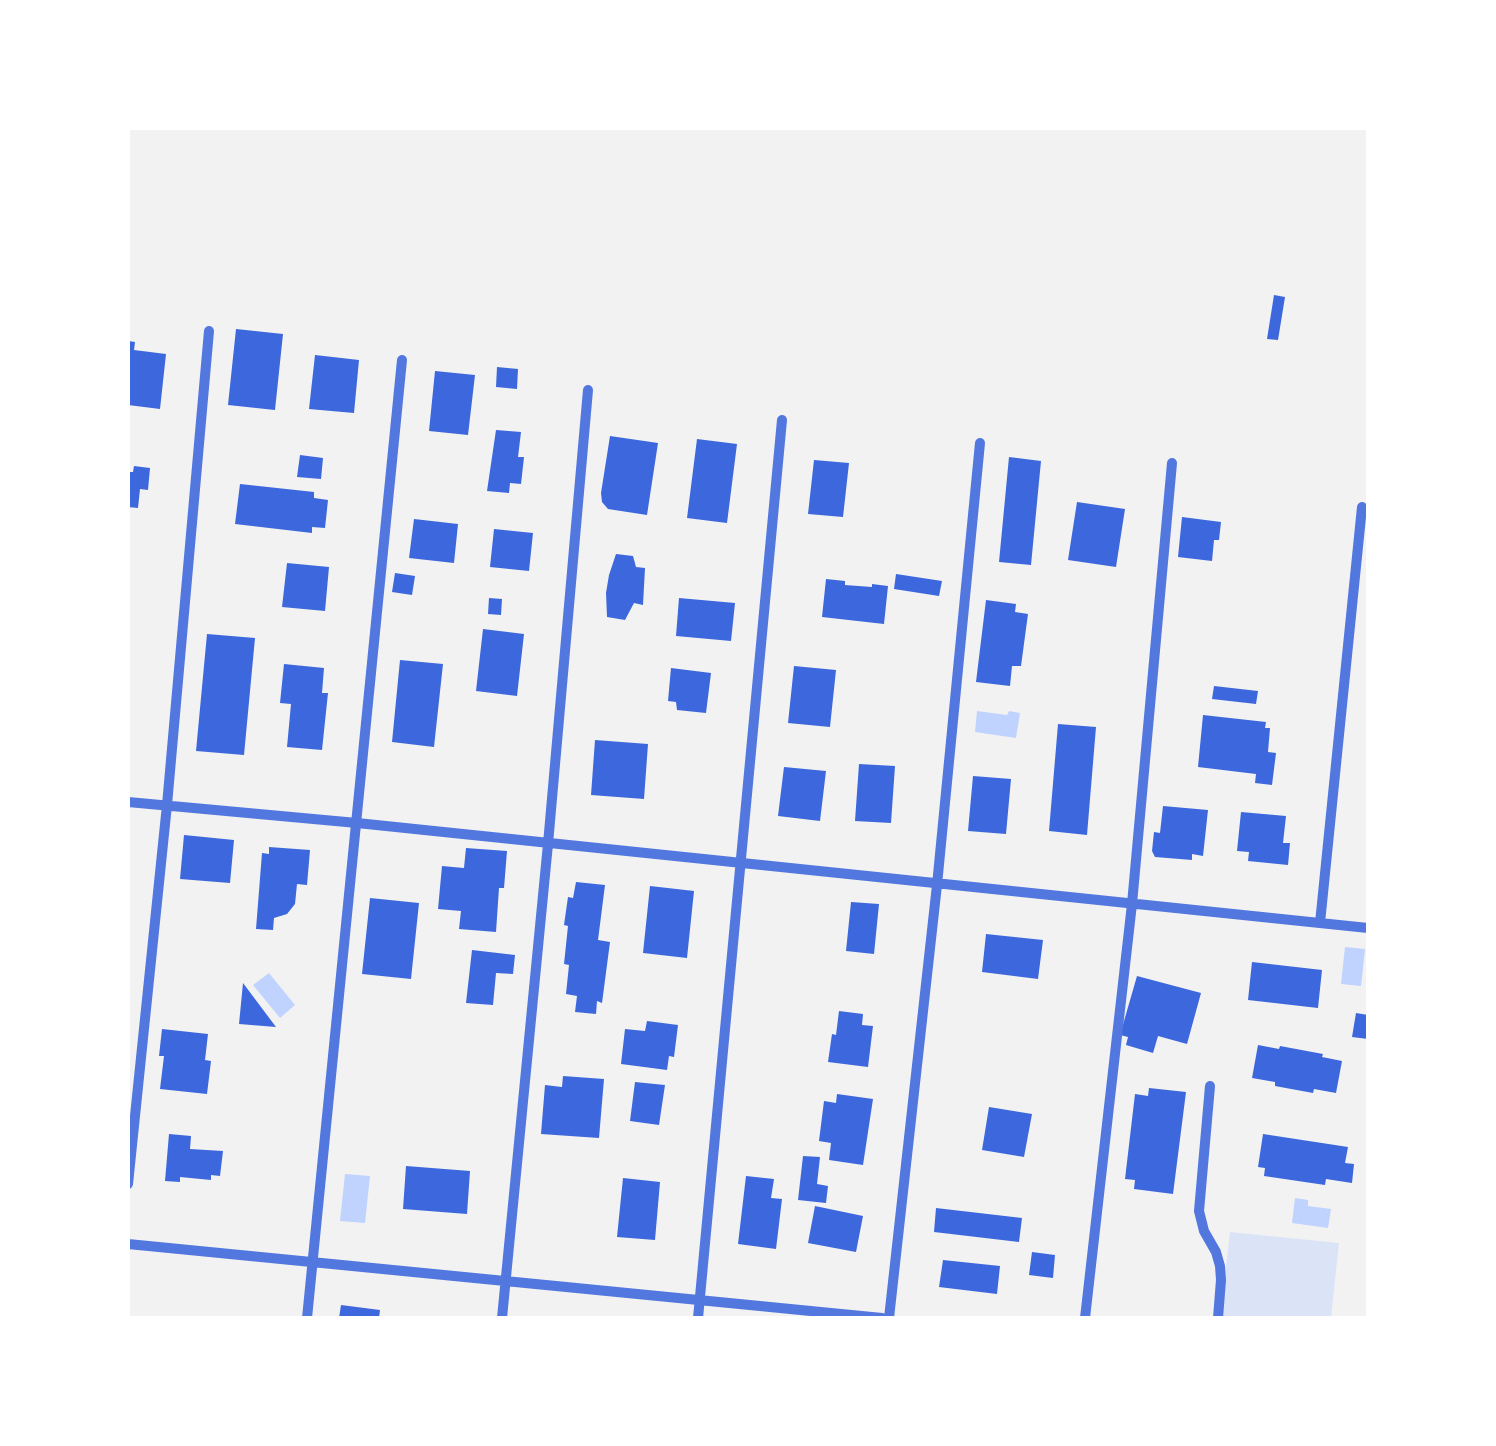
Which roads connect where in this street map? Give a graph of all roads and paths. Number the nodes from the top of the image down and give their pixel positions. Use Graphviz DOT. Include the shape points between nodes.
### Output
graph roads {
  1 [pos="209,330"];
  2 [pos="402,360"];
  3 [pos="588,390"];
  4 [pos="782,420"];
  5 [pos="980,444"];
  6 [pos="1172,463"];
  7 [pos="1362,507"];
  8 [pos="128,802"];
  9 [pos="167,805"];
  10 [pos="357,823"];
  11 [pos="548,844"];
  12 [pos="740,864"];
  13 [pos="937,885"];
  14 [pos="1132,904"];
  15 [pos="1320,923"];
  16 [pos="1368,928"];
  17 [pos="1210,1086"];
  18 [pos="128,1184"];
  19 [pos="128,1244"];
  20 [pos="312,1263"];
  21 [pos="505,1282"];
  22 [pos="700,1301"];
  23 [pos="307,1318"];
  24 [pos="502,1318"];
  25 [pos="698,1318"];
  26 [pos="885,1318"];
  27 [pos="1084,1318"];
  28 [pos="1218,1318"];
  1 -- 9 [label="street"];
  2 -- 10 [label="street"];
  3 -- 11 [label="street"];
  4 -- 12 [label="street"];
  5 -- 13 [label="street"];
  6 -- 14 [label="street"];
  7 -- 15 [label="street"];
  8 -- 9 [label="street"];
  9 -- 10 [label="street"];
  9 -- 18 [label="street"];
  10 -- 11 [label="street"];
  10 -- 20 [label="street"];
  11 -- 12 [label="street"];
  11 -- 21 [label="street"];
  12 -- 13 [label="street"];
  12 -- 22 [label="street"];
  13 -- 14 [label="street"];
  13 -- 26 [label="street"];
  14 -- 15 [label="street"];
  14 -- 27 [label="street"];
  15 -- 16 [label="street"];
  17 -- 28 [label="street" via="1199,1211 1220,1266"];
  19 -- 20 [label="street"];
  20 -- 21 [label="street"];
  20 -- 23 [label="street"];
  21 -- 22 [label="street"];
  21 -- 24 [label="street"];
  22 -- 25 [label="street"];
  22 -- 26 [label="street"];
}
